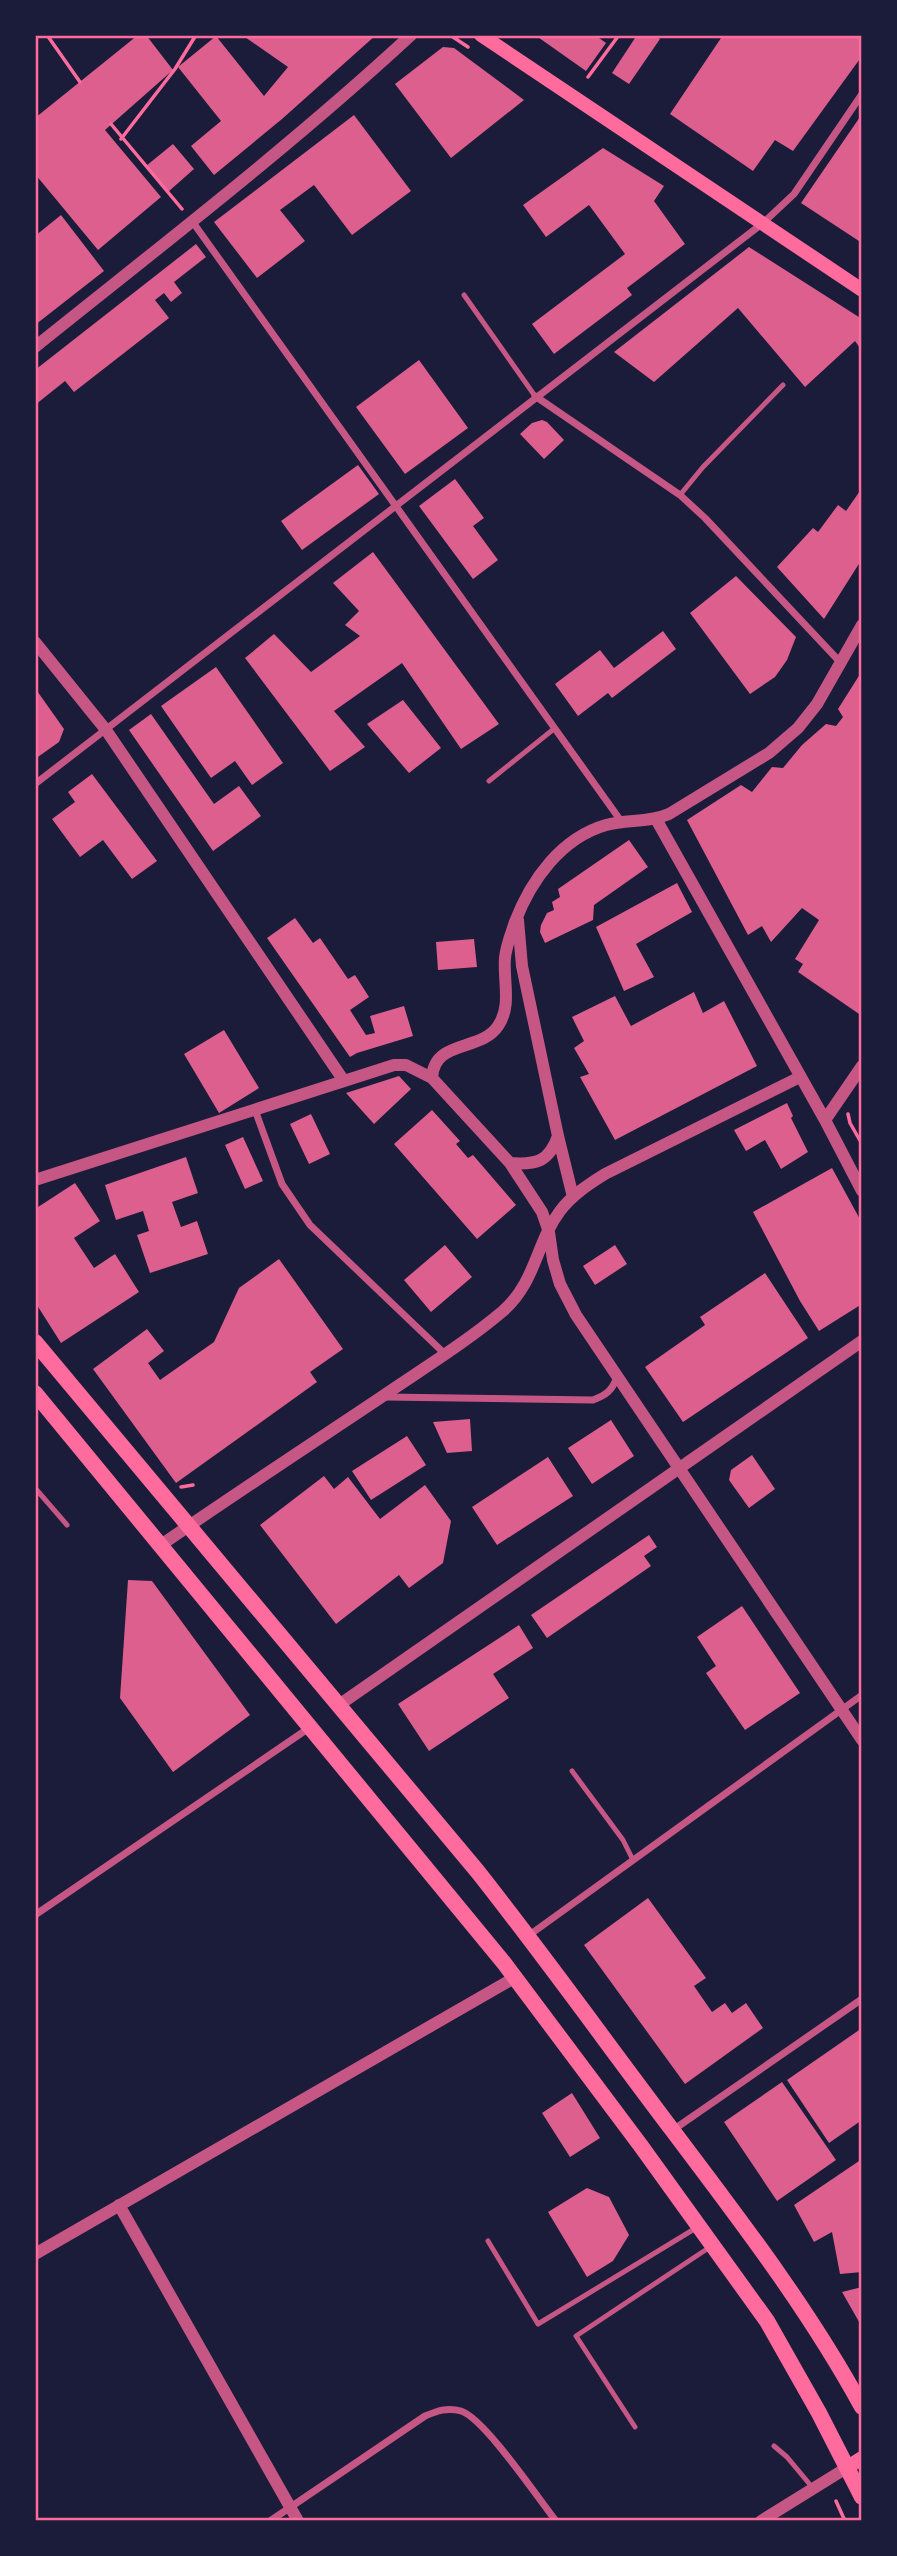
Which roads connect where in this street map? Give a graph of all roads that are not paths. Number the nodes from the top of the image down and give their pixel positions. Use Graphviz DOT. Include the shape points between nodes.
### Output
graph roads {
  1 [pos="411,35"];
  2 [pos="481,35"];
  3 [pos="862,94"];
  4 [pos="189,217"];
  5 [pos="763,223"];
  6 [pos="862,290"];
  7 [pos="464,295"];
  8 [pos="35,347"];
  9 [pos="783,385"];
  10 [pos="535,396"];
  11 [pos="680,495"];
  12 [pos="396,506"];
  13 [pos="862,625"];
  14 [pos="35,642"];
  15 [pos="840,662"];
  16 [pos="555,729"];
  17 [pos="106,730"];
  18 [pos="489,781"];
  19 [pos="35,784"];
  20 [pos="656,819"];
  21 [pos="621,821"];
  22 [pos="518,915"];
  23 [pos="862,1066"];
  24 [pos="800,1077"];
  25 [pos="432,1078"];
  26 [pos="344,1081"];
  27 [pos="255,1110"];
  28 [pos="825,1120"];
  29 [pos="558,1136"];
  30 [pos="510,1163"];
  31 [pos="35,1180"];
  32 [pos="862,1191"];
  33 [pos="573,1197"];
  34 [pos="549,1232"];
  35 [pos="35,1342"];
  36 [pos="862,1343"];
  37 [pos="445,1354"];
  38 [pos="617,1377"];
  39 [pos="35,1393"];
  40 [pos="381,1396"];
  41 [pos="679,1469"];
  42 [pos="35,1488"];
  43 [pos="67,1525"];
  44 [pos="188,1526"];
  45 [pos="161,1545"];
  46 [pos="862,1695"];
  47 [pos="339,1705"];
  48 [pos="841,1710"];
  49 [pos="311,1727"];
  50 [pos="862,1740"];
  51 [pos="572,1771"];
  52 [pos="634,1860"];
  53 [pos="35,1915"];
  54 [pos="528,1936"];
  55 [pos="514,1978"];
  56 [pos="862,1999"];
  57 [pos="673,2131"];
  58 [pos="119,2205"];
  59 [pos="699,2226"];
  60 [pos="488,2241"];
  61 [pos="713,2245"];
  62 [pos="35,2254"];
  63 [pos="862,2407"];
  64 [pos="635,2427"];
  65 [pos="774,2446"];
  66 [pos="862,2458"];
  67 [pos="848,2467"];
  68 [pos="813,2489"];
  69 [pos="862,2497"];
  70 [pos="291,2508"];
  71 [pos="270,2521"];
  72 [pos="298,2521"];
  73 [pos="556,2521"];
  74 [pos="761,2521"];
  1 -- 4 [label="street"];
  2 -- 5 [label="main road"];
  3 -- 5 [label="street" via="794,194"];
  4 -- 8 [label="street"];
  4 -- 12 [label="street"];
  5 -- 6 [label="main road"];
  5 -- 10 [label="street"];
  7 -- 10 [label="lane"];
  9 -- 11 [label="lane"];
  10 -- 11 [label="street"];
  10 -- 12 [label="street"];
  11 -- 15 [label="street"];
  12 -- 16 [label="street"];
  12 -- 17 [label="street"];
  13 -- 15 [label="street"];
  14 -- 17 [label="street"];
  15 -- 20 [label="street" via="817,704 769,753"];
  16 -- 18 [label="lane"];
  16 -- 21 [label="street"];
  17 -- 19 [label="street"];
  17 -- 26 [label="street"];
  20 -- 21 [label="street"];
  20 -- 24 [label="street"];
  21 -- 22 [label="street" via="579,837 561,850 533,884"];
  22 -- 25 [label="street" via="505,958 503,1018 489,1035 444,1054 433,1068"];
  22 -- 29 [label="street" via="522,966"];
  23 -- 28 [label="street"];
  24 -- 28 [label="street"];
  24 -- 33 [label="street" via="606,1174"];
  25 -- 26 [label="street" via="406,1065 394,1065"];
  25 -- 30 [label="street"];
  26 -- 27 [label="street"];
  27 -- 31 [label="street"];
  27 -- 37 [label="street" via="282,1184 310,1225"];
  28 -- 32 [label="street"];
  29 -- 30 [label="street" via="546,1157 535,1163"];
  29 -- 33 [label="street"];
  30 -- 34 [label="street"];
  33 -- 34 [label="street"];
  34 -- 37 [label="street" via="515,1299"];
  34 -- 38 [label="street" via="553,1261 567,1299"];
  35 -- 44 [label="main road"];
  36 -- 41 [label="street"];
  37 -- 40 [label="street"];
  38 -- 40 [label="street" via="606,1395 593,1400"];
  38 -- 41 [label="street"];
  39 -- 45 [label="main road"];
  40 -- 44 [label="street"];
  41 -- 47 [label="street"];
  41 -- 48 [label="street"];
  42 -- 43 [label="lane"];
  44 -- 45 [label="street"];
  44 -- 47 [label="main road"];
  45 -- 49 [label="main road"];
  46 -- 48 [label="street"];
  47 -- 54 [label="main road"];
  48 -- 50 [label="street"];
  48 -- 52 [label="street"];
  49 -- 53 [label="street"];
  49 -- 55 [label="main road"];
  51 -- 52 [label="lane"];
  52 -- 54 [label="street"];
  54 -- 57 [label="main road"];
  55 -- 58 [label="street"];
  55 -- 59 [label="main road"];
  56 -- 57 [label="street"];
  57 -- 63 [label="main road" via="785,2280"];
  58 -- 62 [label="street"];
  58 -- 70 [label="street"];
  59 -- 60 [label="lane" via="538,2324"];
  59 -- 61 [label="main road"];
  61 -- 64 [label="lane" via="576,2336"];
  61 -- 67 [label="main road" via="767,2321"];
  65 -- 68 [label="lane"];
  66 -- 67 [label="main road"];
  67 -- 68 [label="street"];
  67 -- 69 [label="main road"];
  68 -- 74 [label="street"];
  70 -- 71 [label="street"];
  70 -- 72 [label="street"];
  70 -- 73 [label="street" via="425,2416 439,2410 462,2411 486,2431"];
}
